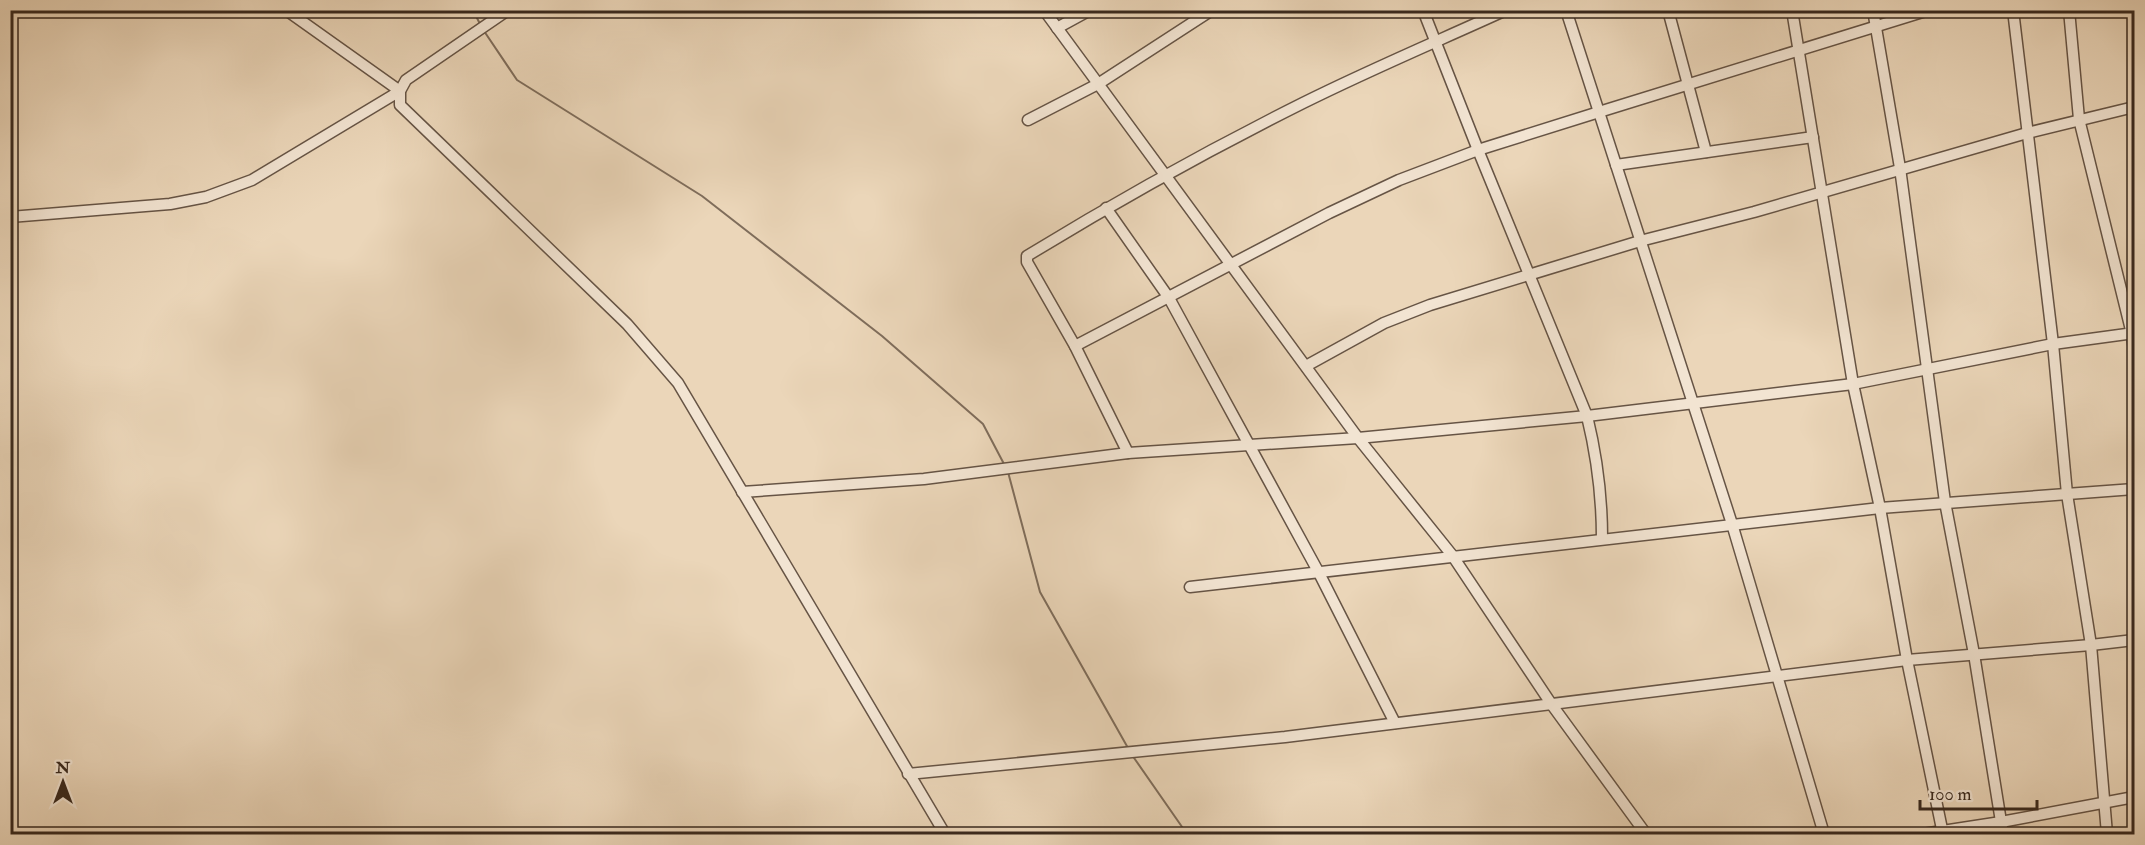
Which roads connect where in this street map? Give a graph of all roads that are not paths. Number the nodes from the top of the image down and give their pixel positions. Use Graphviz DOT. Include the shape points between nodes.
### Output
graph roads {
  1 [pos="286,10"];
  2 [pos="508,10"];
  3 [pos="1044,10"];
  4 [pos="1090,10"];
  5 [pos="1212,10"];
  6 [pos="1424,10"];
  7 [pos="1506,10"];
  8 [pos="1566,10"];
  9 [pos="1668,10"];
  10 [pos="1791,10"];
  11 [pos="1873,10"];
  12 [pos="1929,10"];
  13 [pos="2013,10"];
  14 [pos="2069,10"];
  15 [pos="1877,26"];
  16 [pos="1057,28"];
  17 [pos="1436,42"];
  18 [pos="1799,50"];
  19 [pos="1098,84"];
  20 [pos="1688,84"];
  21 [pos="400,91"];
  22 [pos="2134,107"];
  23 [pos="1599,112"];
  24 [pos="2079,119"];
  25 [pos="1028,120"];
  26 [pos="2026,133"];
  27 [pos="1813,137"];
  28 [pos="1478,150"];
  29 [pos="1706,152"];
  30 [pos="1616,165"];
  31 [pos="1900,168"];
  32 [pos="1165,175"];
  33 [pos="1822,191"];
  34 [pos="1106,208"];
  35 [pos="10,217"];
  36 [pos="1640,241"];
  37 [pos="1231,264"];
  38 [pos="1530,275"];
  39 [pos="1168,298"];
  40 [pos="2133,333"];
  41 [pos="2053,344"];
  42 [pos="1076,346"];
  43 [pos="2134,350"];
  44 [pos="1306,366"];
  45 [pos="1925,369"];
  46 [pos="1853,384"];
  47 [pos="1694,404"];
  48 [pos="1587,416"];
  49 [pos="1358,438"];
  50 [pos="1248,444"];
  51 [pos="1128,453"];
  52 [pos="2134,489"];
  53 [pos="742,492"];
  54 [pos="2067,494"];
  55 [pos="1945,502"];
  56 [pos="1880,508"];
  57 [pos="1732,524"];
  58 [pos="1602,538"];
  59 [pos="1452,555"];
  60 [pos="1318,573"];
  61 [pos="1190,587"];
  62 [pos="2134,640"];
  63 [pos="2091,645"];
  64 [pos="1974,654"];
  65 [pos="1906,660"];
  66 [pos="1777,675"];
  67 [pos="1552,705"];
  68 [pos="1395,723"];
  69 [pos="908,774"];
  70 [pos="2134,797"];
  71 [pos="2103,803"];
  72 [pos="2001,822"];
  73 [pos="1942,833"];
  74 [pos="945,834"];
  75 [pos="1646,834"];
  76 [pos="1824,834"];
  77 [pos="1923,834"];
  78 [pos="2003,834"];
  79 [pos="2107,834"];
  1 -- 21 [label="street"];
  2 -- 21 [label="street" via="406,80"];
  3 -- 16 [label="street"];
  4 -- 16 [label="street"];
  5 -- 19 [label="street"];
  6 -- 17 [label="street"];
  7 -- 17 [label="street"];
  8 -- 23 [label="street"];
  9 -- 20 [label="street"];
  10 -- 18 [label="street"];
  11 -- 15 [label="street"];
  12 -- 15 [label="street"];
  13 -- 26 [label="street"];
  14 -- 24 [label="street"];
  15 -- 18 [label="street"];
  15 -- 31 [label="street"];
  16 -- 19 [label="street"];
  17 -- 28 [label="street"];
  17 -- 32 [label="street" via="1304,103"];
  18 -- 20 [label="street"];
  18 -- 27 [label="street"];
  19 -- 25 [label="street"];
  19 -- 32 [label="street"];
  20 -- 23 [label="street"];
  20 -- 29 [label="street"];
  21 -- 35 [label="street" via="252,180 206,197 170,204"];
  21 -- 53 [label="street" via="400,105 627,324 678,383"];
  22 -- 24 [label="street"];
  23 -- 28 [label="street"];
  23 -- 30 [label="street"];
  24 -- 26 [label="street"];
  24 -- 40 [label="street"];
  26 -- 31 [label="street"];
  26 -- 41 [label="street"];
  27 -- 29 [label="street"];
  27 -- 33 [label="street"];
  28 -- 37 [label="street" via="1399,180"];
  28 -- 38 [label="street"];
  29 -- 30 [label="street"];
  30 -- 36 [label="street"];
  31 -- 33 [label="street"];
  31 -- 45 [label="street"];
  32 -- 34 [label="street"];
  32 -- 37 [label="street"];
  33 -- 36 [label="street"];
  33 -- 46 [label="street"];
  34 -- 39 [label="street"];
  34 -- 42 [label="street" via="1026,259"];
  36 -- 38 [label="street"];
  36 -- 47 [label="street"];
  37 -- 39 [label="street"];
  37 -- 44 [label="street"];
  38 -- 44 [label="street" via="1384,323"];
  38 -- 48 [label="street"];
  39 -- 42 [label="street"];
  39 -- 50 [label="street"];
  40 -- 41 [label="street"];
  40 -- 43 [label="street"];
  41 -- 45 [label="street"];
  41 -- 54 [label="street"];
  42 -- 51 [label="street"];
  44 -- 49 [label="street"];
  45 -- 46 [label="street"];
  45 -- 55 [label="street"];
  46 -- 47 [label="street"];
  46 -- 56 [label="street"];
  47 -- 48 [label="street"];
  47 -- 57 [label="street"];
  48 -- 49 [label="street"];
  48 -- 58 [label="street" via="1602,497"];
  49 -- 50 [label="street"];
  49 -- 59 [label="street"];
  50 -- 51 [label="street"];
  50 -- 60 [label="street"];
  51 -- 53 [label="street" via="924,479"];
  52 -- 54 [label="street"];
  53 -- 69 [label="street"];
  54 -- 55 [label="street"];
  54 -- 63 [label="street"];
  55 -- 56 [label="street"];
  55 -- 64 [label="street"];
  56 -- 57 [label="street"];
  56 -- 65 [label="street"];
  57 -- 58 [label="street"];
  57 -- 66 [label="street"];
  58 -- 59 [label="street"];
  59 -- 60 [label="street"];
  59 -- 67 [label="street"];
  60 -- 61 [label="street"];
  60 -- 68 [label="street"];
  62 -- 63 [label="street"];
  63 -- 64 [label="street"];
  63 -- 71 [label="street"];
  64 -- 65 [label="street"];
  64 -- 72 [label="street"];
  65 -- 66 [label="street"];
  65 -- 73 [label="street"];
  66 -- 67 [label="street"];
  66 -- 76 [label="street"];
  67 -- 68 [label="street"];
  67 -- 75 [label="street"];
  68 -- 69 [label="street"];
  69 -- 74 [label="street"];
  70 -- 71 [label="street"];
  71 -- 72 [label="street"];
  71 -- 79 [label="street"];
  72 -- 73 [label="street"];
  72 -- 78 [label="street"];
  73 -- 77 [label="street"];
}
